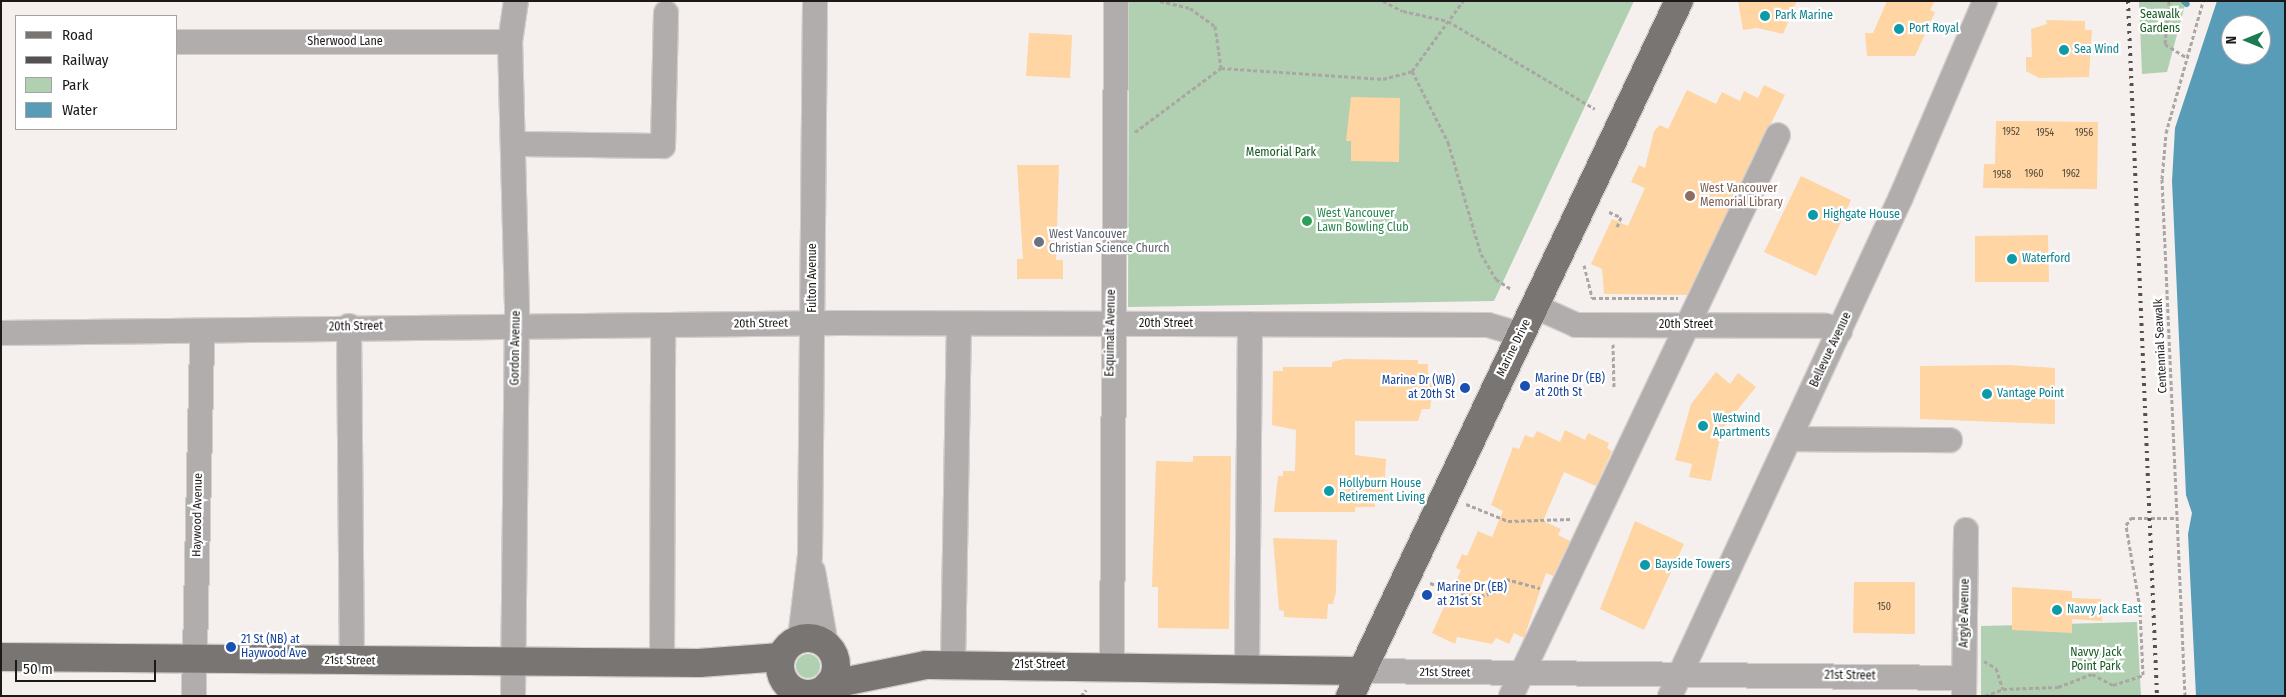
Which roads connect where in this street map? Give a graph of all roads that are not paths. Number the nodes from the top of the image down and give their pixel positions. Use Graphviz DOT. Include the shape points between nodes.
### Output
graph roads {
  1 [pos="516,1"];
  2 [pos="815,1"];
  3 [pos="1116,1"];
  4 [pos="1679,1"];
  5 [pos="1985,1"];
  6 [pos="666,13"];
  7 [pos="179,42"];
  8 [pos="510,42"];
  9 [pos="1778,135"];
  10 [pos="514,144"];
  11 [pos="1534,306"];
  12 [pos="812,323"];
  13 [pos="959,324"];
  14 [pos="1112,324"];
  15 [pos="1250,324"];
  16 [pos="663,325"];
  17 [pos="1685,325"];
  18 [pos="349,326"];
  19 [pos="517,327"];
  20 [pos="1840,331"];
  21 [pos="1,333"];
  22 [pos="202,334"];
  23 [pos="1520,334"];
  24 [pos="1789,439"];
  25 [pos="1950,440"];
  26 [pos="1966,530"];
  27 [pos="1,657"];
  28 [pos="195,658"];
  29 [pos="352,662"];
  30 [pos="513,662"];
  31 [pos="662,663"];
  32 [pos="953,665"];
  33 [pos="1112,665"];
  34 [pos="1247,667"];
  35 [pos="1362,671"];
  36 [pos="807,673"];
  37 [pos="1522,674"];
  38 [pos="1680,674"];
  39 [pos="1964,687"];
  40 [pos="194,696"];
  41 [pos="513,696"];
  42 [pos="1350,696"];
  43 [pos="1511,696"];
  44 [pos="1670,696"];
  1 -- 8 [label="street, Gordon Avenue"];
  2 -- 12 [label="street, Fulton Avenue"];
  3 -- 14 [label="street, Esquimalt Avenue"];
  4 -- 11 [label="main road, Marine Drive"];
  5 -- 20 [label="street, Bellevue Avenue"];
  6 -- 10 [label="street" via="663,146"];
  7 -- 8 [label="street, Sherwood Lane"];
  8 -- 10 [label="street, Gordon Avenue"];
  9 -- 17 [label="street"];
  10 -- 19 [label="street, Gordon Avenue"];
  11 -- 17 [label="street, 20th Street" via="1576,325"];
  11 -- 23 [label="main road, Marine Drive"];
  12 -- 13 [label="street, 20th Street"];
  12 -- 16 [label="street, 20th Street"];
  12 -- 36 [label="street, Fulton Avenue"];
  13 -- 14 [label="street, 20th Street"];
  13 -- 32 [label="street"];
  14 -- 15 [label="street, 20th Street"];
  14 -- 33 [label="street, Esquimalt Avenue"];
  15 -- 23 [label="street, 20th Street" via="1488,325"];
  15 -- 34 [label="street"];
  16 -- 19 [label="street, 20th Street"];
  16 -- 31 [label="street"];
  17 -- 20 [label="street, 20th Street" via="1826,326"];
  17 -- 37 [label="street"];
  18 -- 19 [label="street, 20th Street"];
  18 -- 22 [label="street, 20th Street"];
  18 -- 29 [label="street"];
  19 -- 30 [label="street, Gordon Avenue"];
  20 -- 24 [label="street, Bellevue Avenue"];
  21 -- 22 [label="street, 20th Street"];
  22 -- 28 [label="street, Haywood Avenue"];
  23 -- 35 [label="main road, Marine Drive"];
  24 -- 25 [label="street"];
  24 -- 38 [label="street, Bellevue Avenue"];
  26 -- 39 [label="street, Argyle Avenue"];
  27 -- 28 [label="main road, 21st Street"];
  28 -- 29 [label="main road, 21st Street"];
  28 -- 40 [label="street, Haywood Avenue"];
  29 -- 30 [label="main road, 21st Street"];
  30 -- 31 [label="main road, 21st Street"];
  30 -- 41 [label="street, Gordon Avenue"];
  31 -- 36 [label="main road, 21st Street"];
  32 -- 33 [label="main road, 21st Street"];
  32 -- 36 [label="main road, 21st Street"];
  33 -- 34 [label="main road, 21st Street"];
  34 -- 35 [label="main road, 21st Street"];
  35 -- 37 [label="street, 21st Street"];
  35 -- 42 [label="main road, Marine Drive"];
  37 -- 38 [label="street, 21st Street"];
  37 -- 43 [label="street"];
  38 -- 39 [label="street, 21st Street"];
  38 -- 44 [label="street, Bellevue Avenue"];
}
